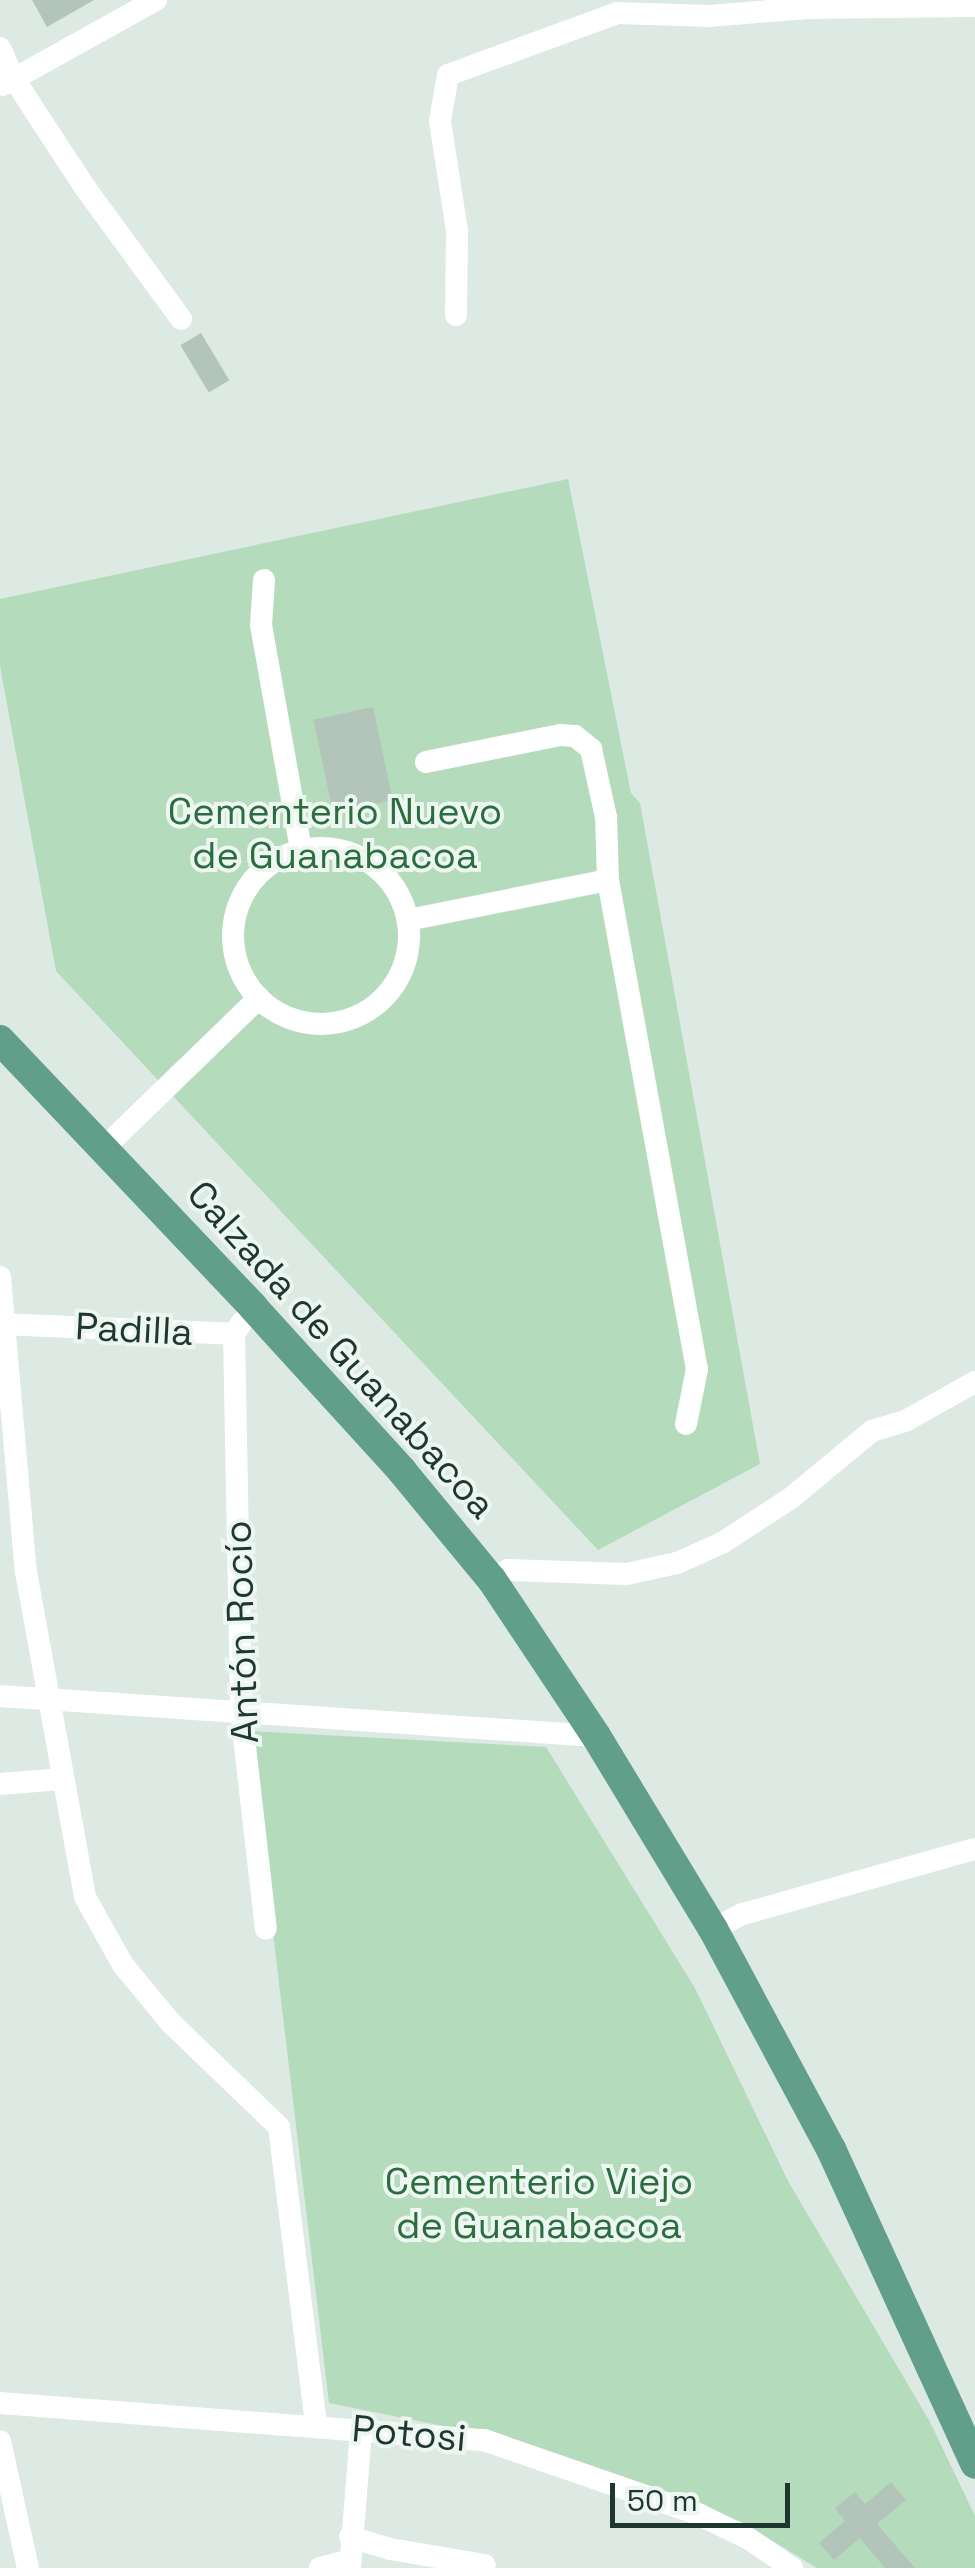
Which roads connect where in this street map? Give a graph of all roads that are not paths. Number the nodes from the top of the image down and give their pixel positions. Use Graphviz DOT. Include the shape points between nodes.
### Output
graph roads {
  1 [pos="156,0"];
  2 [pos="975,6"];
  3 [pos="614,7"];
  4 [pos="0,48"];
  5 [pos="7,83"];
  6 [pos="456,315"];
  7 [pos="182,318"];
  8 [pos="264,580"];
  9 [pos="426,762"];
  10 [pos="300,850"];
  11 [pos="608,880"];
  12 [pos="408,920"];
  13 [pos="260,998"];
  14 [pos="0,1040"];
  15 [pos="104,1148"];
  16 [pos="0,1276"];
  17 [pos="253,1307"];
  18 [pos="1,1324"];
  19 [pos="234,1334"];
  20 [pos="975,1382"];
  21 [pos="686,1424"];
  22 [pos="492,1580"];
  23 [pos="0,1696"];
  24 [pos="47,1697"];
  25 [pos="242,1710"];
  26 [pos="596,1736"];
  27 [pos="62,1779"];
  28 [pos="0,1784"];
  29 [pos="975,1848"];
  30 [pos="713,1928"];
  31 [pos="266,1929"];
  32 [pos="0,2403"];
  33 [pos="316,2426"];
  34 [pos="360,2430"];
  35 [pos="0,2440"];
  36 [pos="975,2464"];
  37 [pos="350,2537"];
  38 [pos="348,2565"];
  39 [pos="485,2565"];
  40 [pos="28,2568"];
  41 [pos="320,2568"];
  42 [pos="792,2568"];
  1 -- 5 [label="street"];
  2 -- 3 [label="street" via="709,16"];
  3 -- 6 [label="street" via="448,74 440,121 458,231"];
  4 -- 5 [label="street"];
  5 -- 7 [label="street"];
  8 -- 10 [label="street" via="260,625"];
  9 -- 11 [label="street" via="575,736 591,750 595,766 606,818"];
  10 -- 12 [label="street" via="332,848 362,858 397,891"];
  10 -- 13 [label="street" via="260,872 237,912 237,958"];
  11 -- 12 [label="street"];
  11 -- 21 [label="street" via="697,1369"];
  12 -- 13 [label="street" via="404,967 387,994 362,1014 316,1024 286,1016"];
  13 -- 15 [label="street"];
  14 -- 15 [label="main road, Calzada de Guanabacoa"];
  15 -- 17 [label="main road, Calzada de Guanabacoa"];
  16 -- 18 [label="street"];
  17 -- 19 [label="street, Padilla"];
  17 -- 22 [label="main road, Calzada de Guanabacoa"];
  18 -- 19 [label="street, Padilla"];
  18 -- 24 [label="street" via="26,1572"];
  19 -- 25 [label="street, Antón Rocío"];
  20 -- 22 [label="street" via="907,1420 872,1431 792,1498 677,1563 627,1574 508,1570"];
  22 -- 26 [label="main road, Calzada de Guanabacoa"];
  23 -- 24 [label="street"];
  24 -- 25 [label="street"];
  24 -- 27 [label="street"];
  25 -- 26 [label="street"];
  25 -- 31 [label="street, Antón Rocío"];
  26 -- 30 [label="main road, Calzada de Guanabacoa"];
  27 -- 28 [label="street"];
  27 -- 33 [label="street" via="86,1896 123,1964 170,2022 279,2127"];
  29 -- 30 [label="street"];
  30 -- 36 [label="main road, Calzada de Guanabacoa" via="831,2149"];
  32 -- 33 [label="street, Potosi"];
  33 -- 34 [label="street, Potosi"];
  34 -- 37 [label="street"];
  34 -- 42 [label="street, Potosi" via="484,2440 700,2516"];
  35 -- 40 [label="street"];
  37 -- 38 [label="street"];
  37 -- 39 [label="street"];
  38 -- 41 [label="street"];
}
